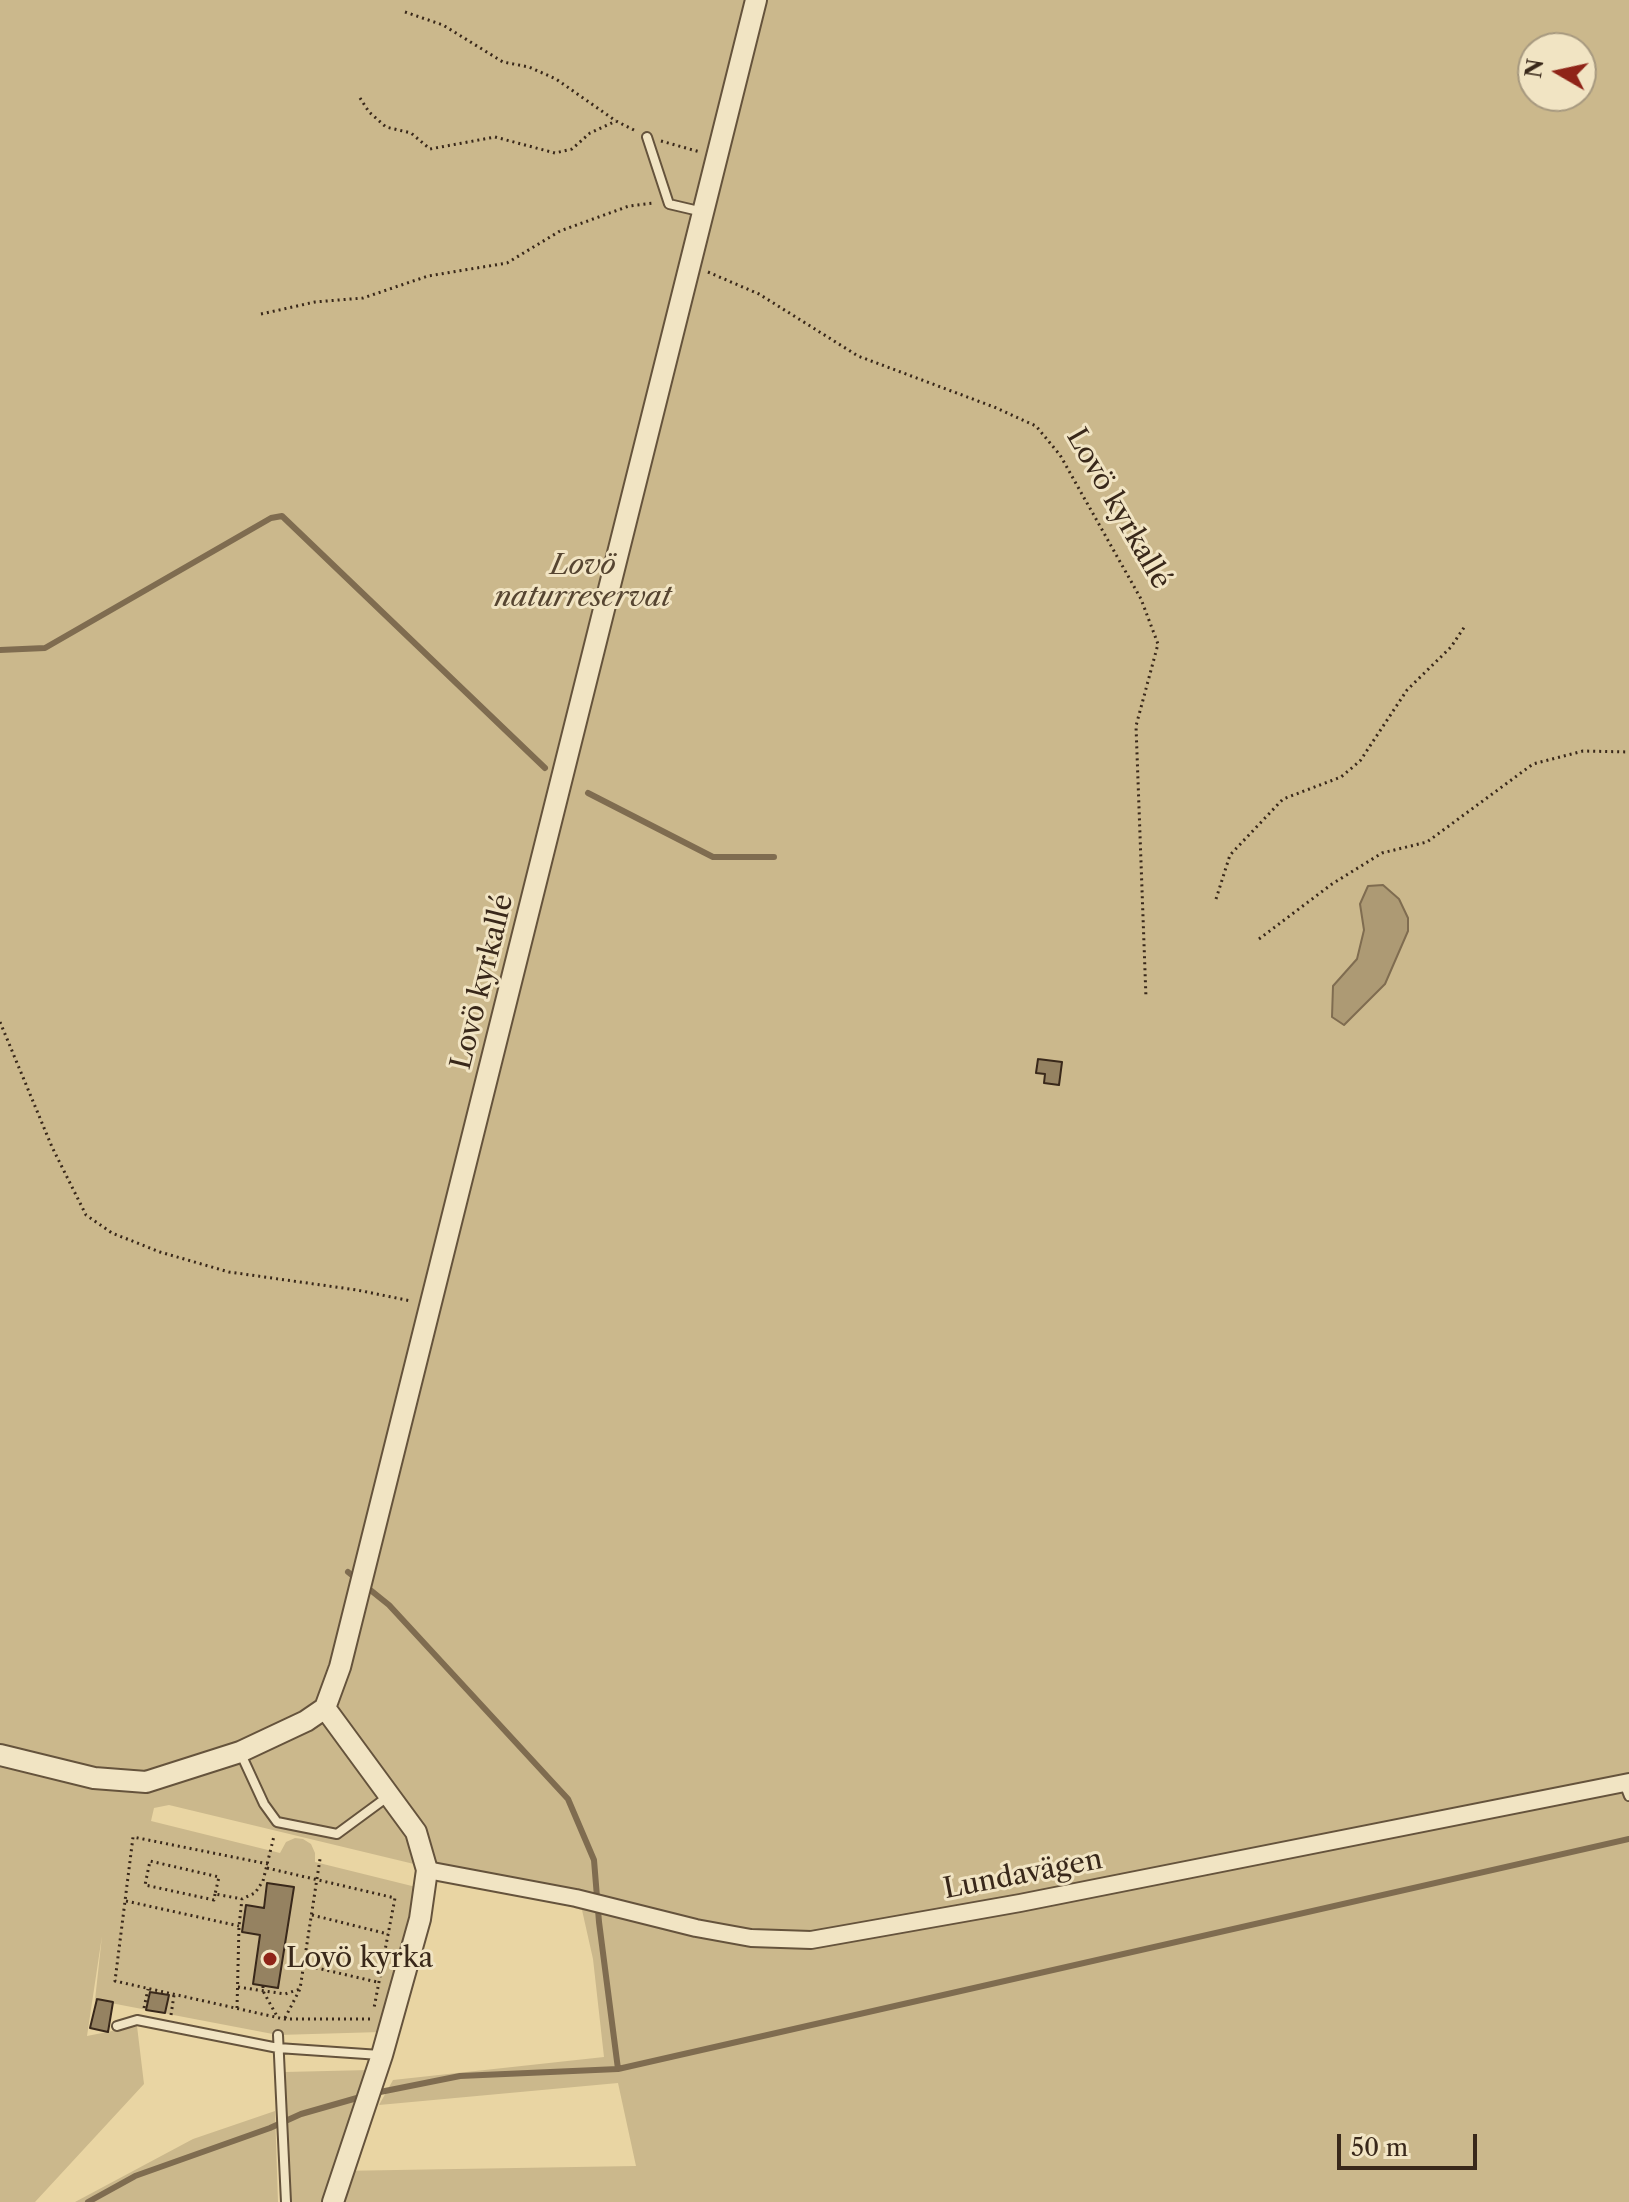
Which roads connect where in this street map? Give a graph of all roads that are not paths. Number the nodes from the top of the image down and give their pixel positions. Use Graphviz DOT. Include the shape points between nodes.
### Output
graph roads {
  1 [pos="756,0"];
  2 [pos="647,137"];
  3 [pos="704,212"];
  4 [pos="325,1708"];
  5 [pos="240,1752"];
  6 [pos="0,1755"];
  7 [pos="1627,1787"];
  8 [pos="390,1795"];
  9 [pos="427,1870"];
  10 [pos="117,2026"];
  11 [pos="278,2035"];
  12 [pos="278,2048"];
  13 [pos="382,2055"];
  14 [pos="286,2202"];
  15 [pos="333,2202"];
  1 -- 3 [label="street, Lovö kyrkallé"];
  2 -- 3 [label="lane" via="669,204"];
  3 -- 4 [label="street, Lovö kyrkallé" via="340,1667"];
  4 -- 5 [label="street"];
  4 -- 8 [label="street"];
  5 -- 6 [label="street" via="146,1782 94,1778"];
  5 -- 8 [label="lane" via="277,1822 337,1834"];
  7 -- 9 [label="street, Lundavägen" via="811,1940 751,1938 696,1928 576,1898"];
  8 -- 9 [label="street" via="416,1832"];
  9 -- 13 [label="street" via="420,1919"];
  10 -- 12 [label="lane" via="142,2021"];
  11 -- 12 [label="lane"];
  12 -- 13 [label="lane"];
  12 -- 14 [label="lane"];
  13 -- 15 [label="street"];
}
